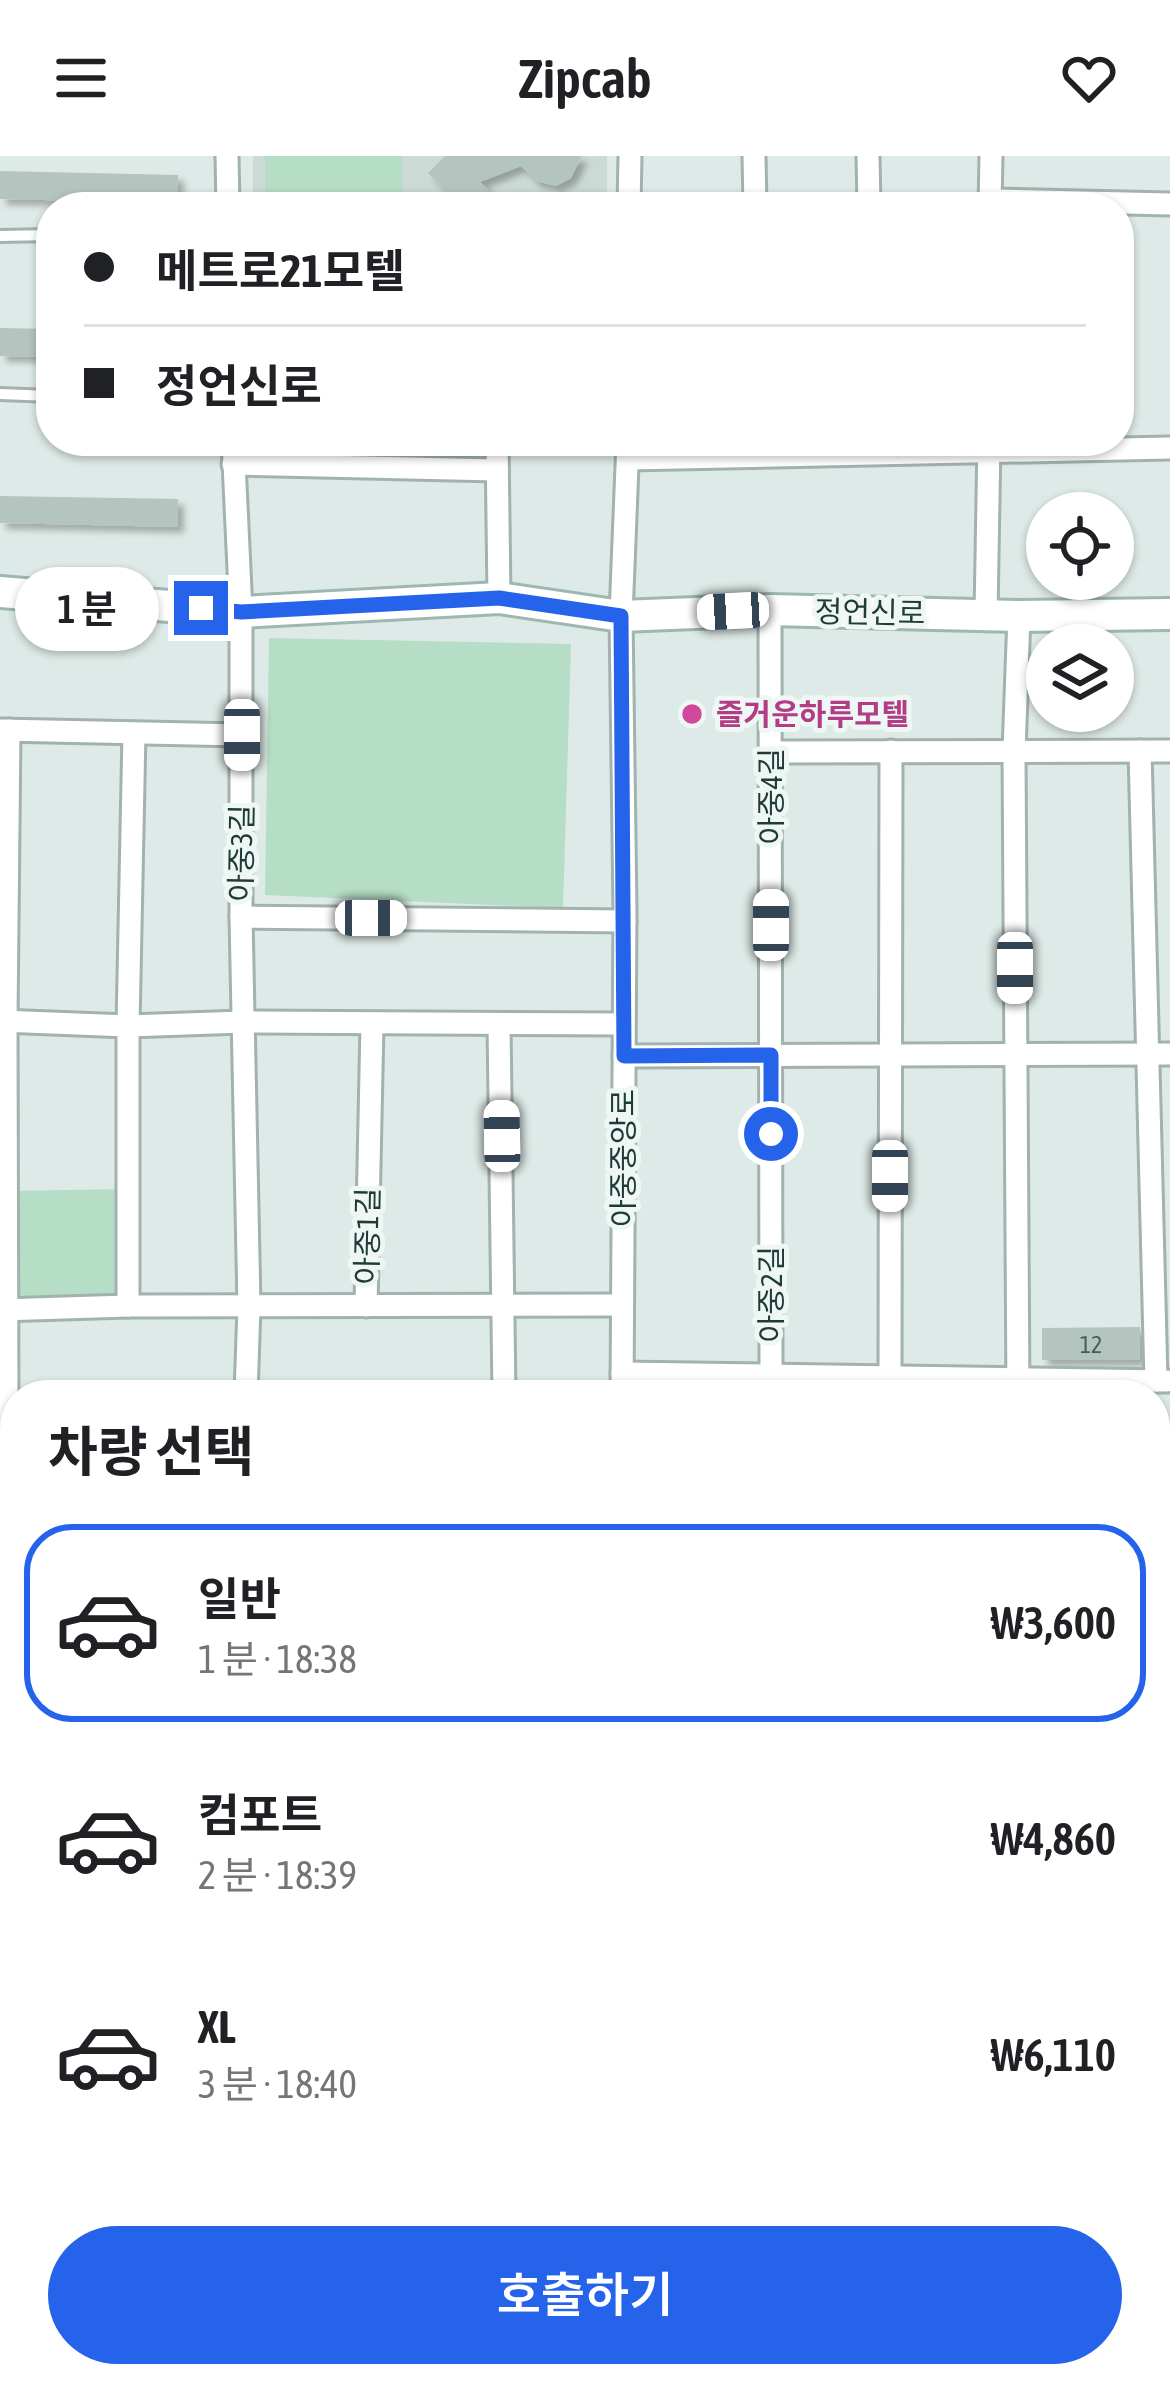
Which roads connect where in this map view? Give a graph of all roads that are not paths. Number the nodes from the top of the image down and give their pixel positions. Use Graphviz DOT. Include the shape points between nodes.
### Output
graph roads {
  1 [pos="227,156"];
  2 [pos="630,156"];
  3 [pos="754,156"];
  4 [pos="868,156"];
  5 [pos="991,156"];
  6 [pos="228,192"];
  7 [pos="629,192"];
  8 [pos="754,192"];
  9 [pos="869,192"];
  10 [pos="990,192"];
  11 [pos="1134,203"];
  12 [pos="1170,203"];
  13 [pos="36,235"];
  14 [pos="0,236"];
  15 [pos="0,394"];
  16 [pos="36,395"];
  17 [pos="1134,447"];
  18 [pos="1170,448"];
  19 [pos="233,456"];
  20 [pos="280,456"];
  21 [pos="497,456"];
  22 [pos="628,456"];
  23 [pos="989,456"];
  24 [pos="497,470"];
  25 [pos="0,592"];
  26 [pos="499,598"];
  27 [pos="770,610"];
  28 [pos="241,612"];
  29 [pos="1170,614"];
  30 [pos="986,615"];
  31 [pos="621,616"];
  32 [pos="1018,616"];
  33 [pos="4,730"];
  34 [pos="134,733"];
  35 [pos="242,735"];
  36 [pos="891,751"];
  37 [pos="1014,751"];
  38 [pos="1140,751"];
  39 [pos="1170,751"];
  40 [pos="770,752"];
  41 [pos="241,917"];
  42 [pos="625,921"];
  43 [pos="3,1021"];
  44 [pos="243,1022"];
  45 [pos="499,1024"];
  46 [pos="622,1024"];
  47 [pos="371,1025"];
  48 [pos="128,1026"];
  49 [pos="1016,1054"];
  50 [pos="1159,1054"];
  51 [pos="771,1055"];
  52 [pos="890,1055"];
  53 [pos="624,1056"];
  54 [pos="771,1214"];
  55 [pos="502,1305"];
  56 [pos="622,1305"];
  57 [pos="128,1306"];
  58 [pos="249,1306"];
  59 [pos="366,1306"];
  60 [pos="4,1310"];
  61 [pos="771,1375"];
  62 [pos="890,1377"];
  63 [pos="6,1380"];
  64 [pos="247,1380"];
  65 [pos="504,1380"];
  66 [pos="622,1380"];
  67 [pos="688,1380"];
  68 [pos="928,1380"];
  69 [pos="1017,1380"];
  70 [pos="1163,1380"];
  1 -- 6 [label="street"];
  2 -- 7 [label="street"];
  3 -- 8 [label="street"];
  4 -- 9 [label="street"];
  5 -- 10 [label="street"];
  11 -- 12 [label="street"];
  13 -- 14 [label="lane"];
  15 -- 16 [label="lane"];
  17 -- 18 [label="street"];
  19 -- 28 [label="street, 아중3길"];
  20 -- 24 [label="street"];
  21 -- 24 [label="street"];
  22 -- 31 [label="street, 아중중앙로"];
  23 -- 30 [label="street"];
  24 -- 26 [label="street"];
  25 -- 28 [label="street, 정언신로"];
  26 -- 28 [label="street, 정언신로"];
  26 -- 31 [label="street, 정언신로"];
  27 -- 30 [label="street, 정언신로"];
  27 -- 31 [label="street, 정언신로"];
  27 -- 40 [label="street, 아중4길"];
  28 -- 35 [label="street, 아중3길"];
  29 -- 32 [label="street, 정언신로"];
  30 -- 32 [label="street, 정언신로"];
  31 -- 42 [label="street, 아중중앙로"];
  32 -- 37 [label="street"];
  33 -- 34 [label="street"];
  33 -- 43 [label="street"];
  34 -- 35 [label="street"];
  34 -- 48 [label="street"];
  35 -- 41 [label="street, 아중3길"];
  36 -- 37 [label="street"];
  36 -- 40 [label="street"];
  36 -- 52 [label="street"];
  37 -- 38 [label="street"];
  37 -- 49 [label="street"];
  38 -- 39 [label="street"];
  38 -- 50 [label="street"];
  40 -- 51 [label="street, 아중4길"];
  41 -- 42 [label="street"];
  41 -- 44 [label="street, 아중3길"];
  42 -- 46 [label="street, 아중중앙로"];
  43 -- 48 [label="street"];
  43 -- 60 [label="street"];
  44 -- 47 [label="street"];
  44 -- 48 [label="street"];
  44 -- 58 [label="street, 아중3길"];
  45 -- 46 [label="street"];
  45 -- 47 [label="street"];
  45 -- 55 [label="street"];
  46 -- 53 [label="street, 아중중앙로"];
  47 -- 59 [label="street, 아중1길"];
  48 -- 57 [label="street"];
  49 -- 50 [label="street"];
  49 -- 52 [label="street"];
  49 -- 69 [label="street"];
  50 -- 70 [label="street, 아중2길" via="1152,1221"];
  51 -- 52 [label="street"];
  51 -- 53 [label="street"];
  51 -- 54 [label="street, 아중4길"];
  52 -- 62 [label="street"];
  53 -- 56 [label="street, 아중중앙로"];
  54 -- 61 [label="street, 아중2길"];
  55 -- 56 [label="street, 아중1길"];
  55 -- 59 [label="street, 아중1길"];
  55 -- 65 [label="street"];
  56 -- 66 [label="street, 아중중앙로"];
  57 -- 58 [label="street, 아중1길"];
  57 -- 60 [label="street, 아중1길"];
  58 -- 59 [label="street, 아중1길"];
  58 -- 64 [label="street"];
  60 -- 63 [label="street"];
  61 -- 62 [label="street, 아중2길"];
  61 -- 67 [label="street, 아중2길"];
  62 -- 68 [label="street, 아중2길"];
}
